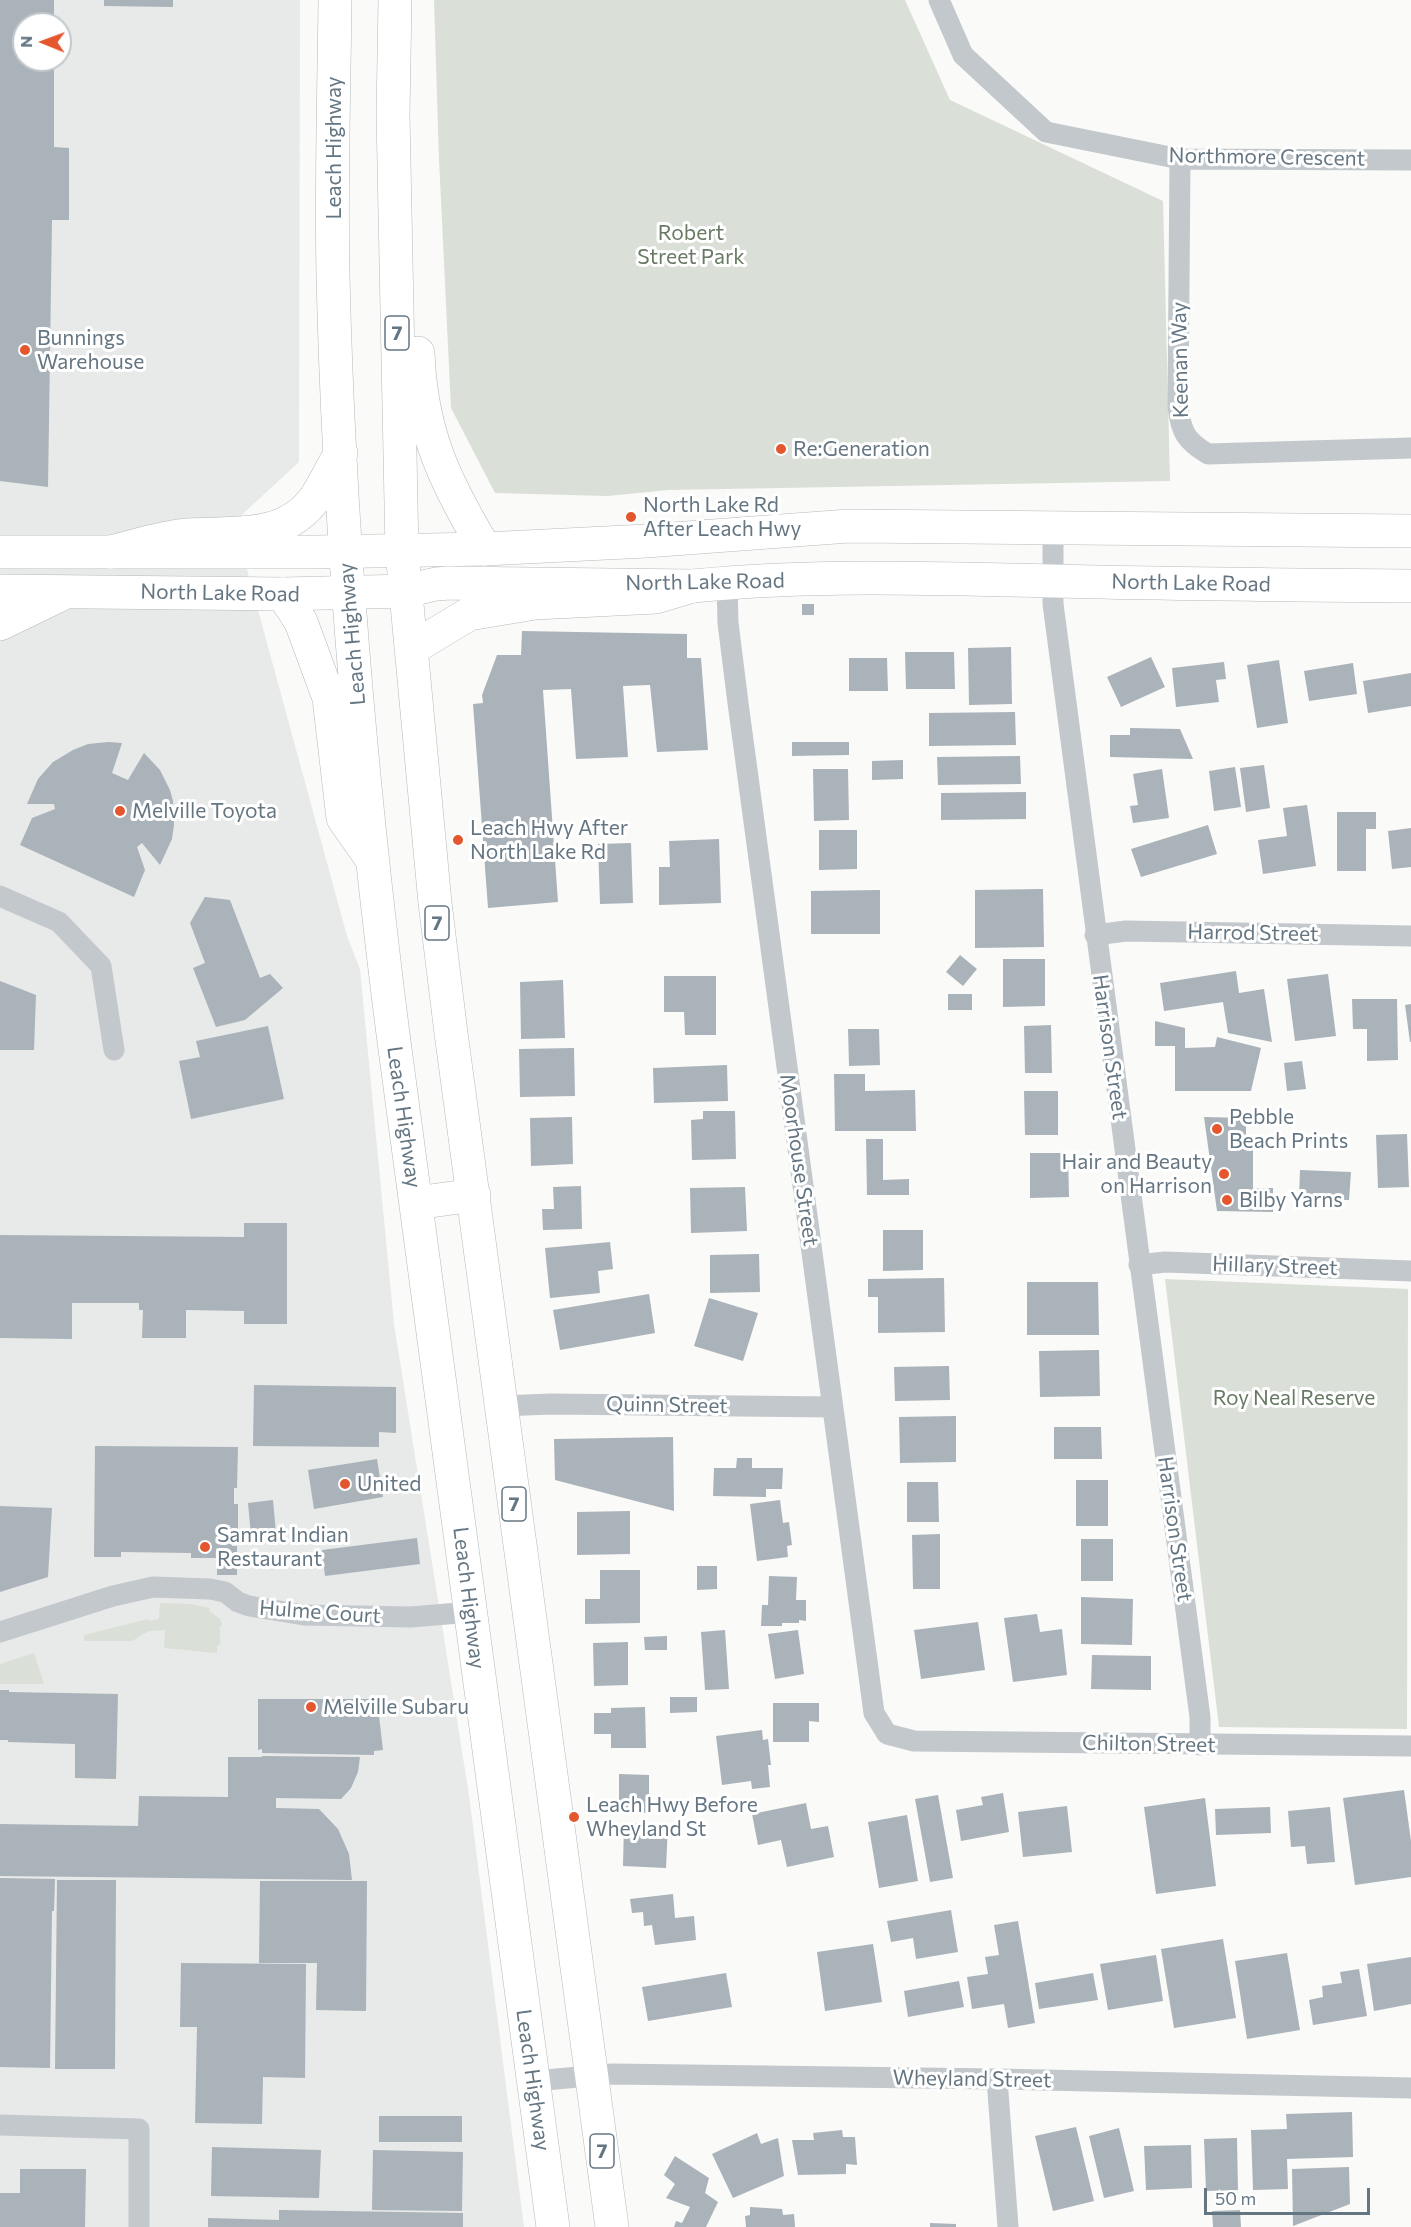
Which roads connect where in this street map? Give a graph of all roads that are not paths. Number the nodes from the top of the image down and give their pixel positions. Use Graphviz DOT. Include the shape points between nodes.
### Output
graph roads {
  1 [pos="335,0"];
  2 [pos="395,0"];
  3 [pos="939,0"];
  4 [pos="393,115"];
  5 [pos="1180,159"];
  6 [pos="1411,160"];
  7 [pos="1411,448"];
  8 [pos="340,453"];
  9 [pos="1053,528"];
  10 [pos="1411,531"];
  11 [pos="484,549"];
  12 [pos="402,550"];
  13 [pos="345,551"];
  14 [pos="0,552"];
  15 [pos="111,552"];
  16 [pos="1053,581"];
  17 [pos="727,582"];
  18 [pos="693,586"];
  19 [pos="1411,586"];
  20 [pos="0,591"];
  21 [pos="406,591"];
  22 [pos="66,592"];
  23 [pos="348,593"];
  24 [pos="283,594"];
  25 [pos="0,624"];
  26 [pos="411,649"];
  27 [pos="372,859"];
  28 [pos="0,896"];
  29 [pos="1095,935"];
  30 [pos="1411,936"];
  31 [pos="114,1050"];
  32 [pos="474,1195"];
  33 [pos="416,1203"];
  34 [pos="1139,1265"];
  35 [pos="1411,1271"];
  36 [pos="501,1406"];
  37 [pos="832,1407"];
  38 [pos="471,1612"];
  39 [pos="0,1632"];
  40 [pos="887,1734"];
  41 [pos="1200,1745"];
  42 [pos="1411,1746"];
  43 [pos="592,2075"];
  44 [pos="997,2079"];
  45 [pos="534,2080"];
  46 [pos="1411,2088"];
  47 [pos="0,2125"];
  48 [pos="139,2227"];
  49 [pos="553,2227"];
  50 [pos="612,2227"];
  51 [pos="1008,2227"];
  1 -- 8 [label="main road, Leach Highway" via="333,273"];
  2 -- 4 [label="main road, 7"];
  3 -- 5 [label="street, Northmore Crescent" via="963,55 1046,132"];
  4 -- 11 [label="main road" via="411,162 419,387 432,444 449,486"];
  4 -- 12 [label="main road, 7"];
  5 -- 6 [label="street, Northmore Crescent"];
  5 -- 7 [label="street, Keenan Way" via="1178,407 1180,428 1192,445 1208,454"];
  8 -- 13 [label="main road, Leach Highway"];
  8 -- 15 [label="main road" via="315,498 292,519 273,529 255,534 186,536"];
  9 -- 10 [label="main road, North Lake Road"];
  9 -- 11 [label="main road, North Lake Road" via="849,526"];
  9 -- 16 [label="street, Harrison Street"];
  11 -- 12 [label="main road, North Lake Road"];
  12 -- 13 [label="main road, North Lake Road"];
  12 -- 21 [label="main road, 7"];
  13 -- 15 [label="main road, North Lake Road"];
  13 -- 23 [label="main road, Leach Highway"];
  14 -- 15 [label="main road, North Lake Road"];
  16 -- 17 [label="main road, North Lake Road"];
  16 -- 19 [label="main road, North Lake Road"];
  16 -- 29 [label="street, Harrison Street"];
  17 -- 18 [label="main road, North Lake Road"];
  17 -- 37 [label="street, Moorhouse Street" via="735,680"];
  18 -- 21 [label="main road, North Lake Road" via="450,583"];
  18 -- 26 [label="main road" via="656,597 535,603 469,614"];
  20 -- 22 [label="main road, North Lake Road"];
  21 -- 23 [label="main road, North Lake Road"];
  21 -- 26 [label="main road, 7"];
  22 -- 24 [label="main road, North Lake Road"];
  22 -- 25 [label="main road"];
  23 -- 24 [label="main road, North Lake Road"];
  23 -- 27 [label="main road, Leach Highway"];
  24 -- 27 [label="main road" via="301,622 328,698 343,818"];
  26 -- 32 [label="main road, 7" via="435,903"];
  27 -- 33 [label="main road, Leach Highway"];
  28 -- 31 [label="street" via="59,922 101,966"];
  29 -- 30 [label="street, Harrod Street" via="1125,931"];
  29 -- 34 [label="street, Harrison Street"];
  32 -- 33 [label="main road"];
  32 -- 36 [label="main road, 7"];
  33 -- 38 [label="main road, Leach Highway"];
  34 -- 35 [label="street, Hillary Street" via="1165,1262"];
  34 -- 41 [label="street, Harrison Street" via="1200,1717"];
  36 -- 37 [label="street, Quinn Street"];
  36 -- 43 [label="main road, 7"];
  37 -- 40 [label="street, Moorhouse Street" via="874,1713"];
  38 -- 39 [label="street, Hulme Court" via="411,1617 304,1615 249,1606 225,1592 210,1589 153,1587"];
  38 -- 45 [label="main road, Leach Highway"];
  40 -- 41 [label="street, Chilton Street" via="914,1742"];
  41 -- 42 [label="street, Chilton Street"];
  43 -- 44 [label="street, Wheyland Street"];
  43 -- 45 [label="street, Wheyland Street"];
  43 -- 50 [label="main road, 7"];
  44 -- 46 [label="street, Wheyland Street"];
  44 -- 51 [label="street"];
  45 -- 49 [label="main road, Leach Highway"];
  47 -- 48 [label="street" via="139,2129"];
}
